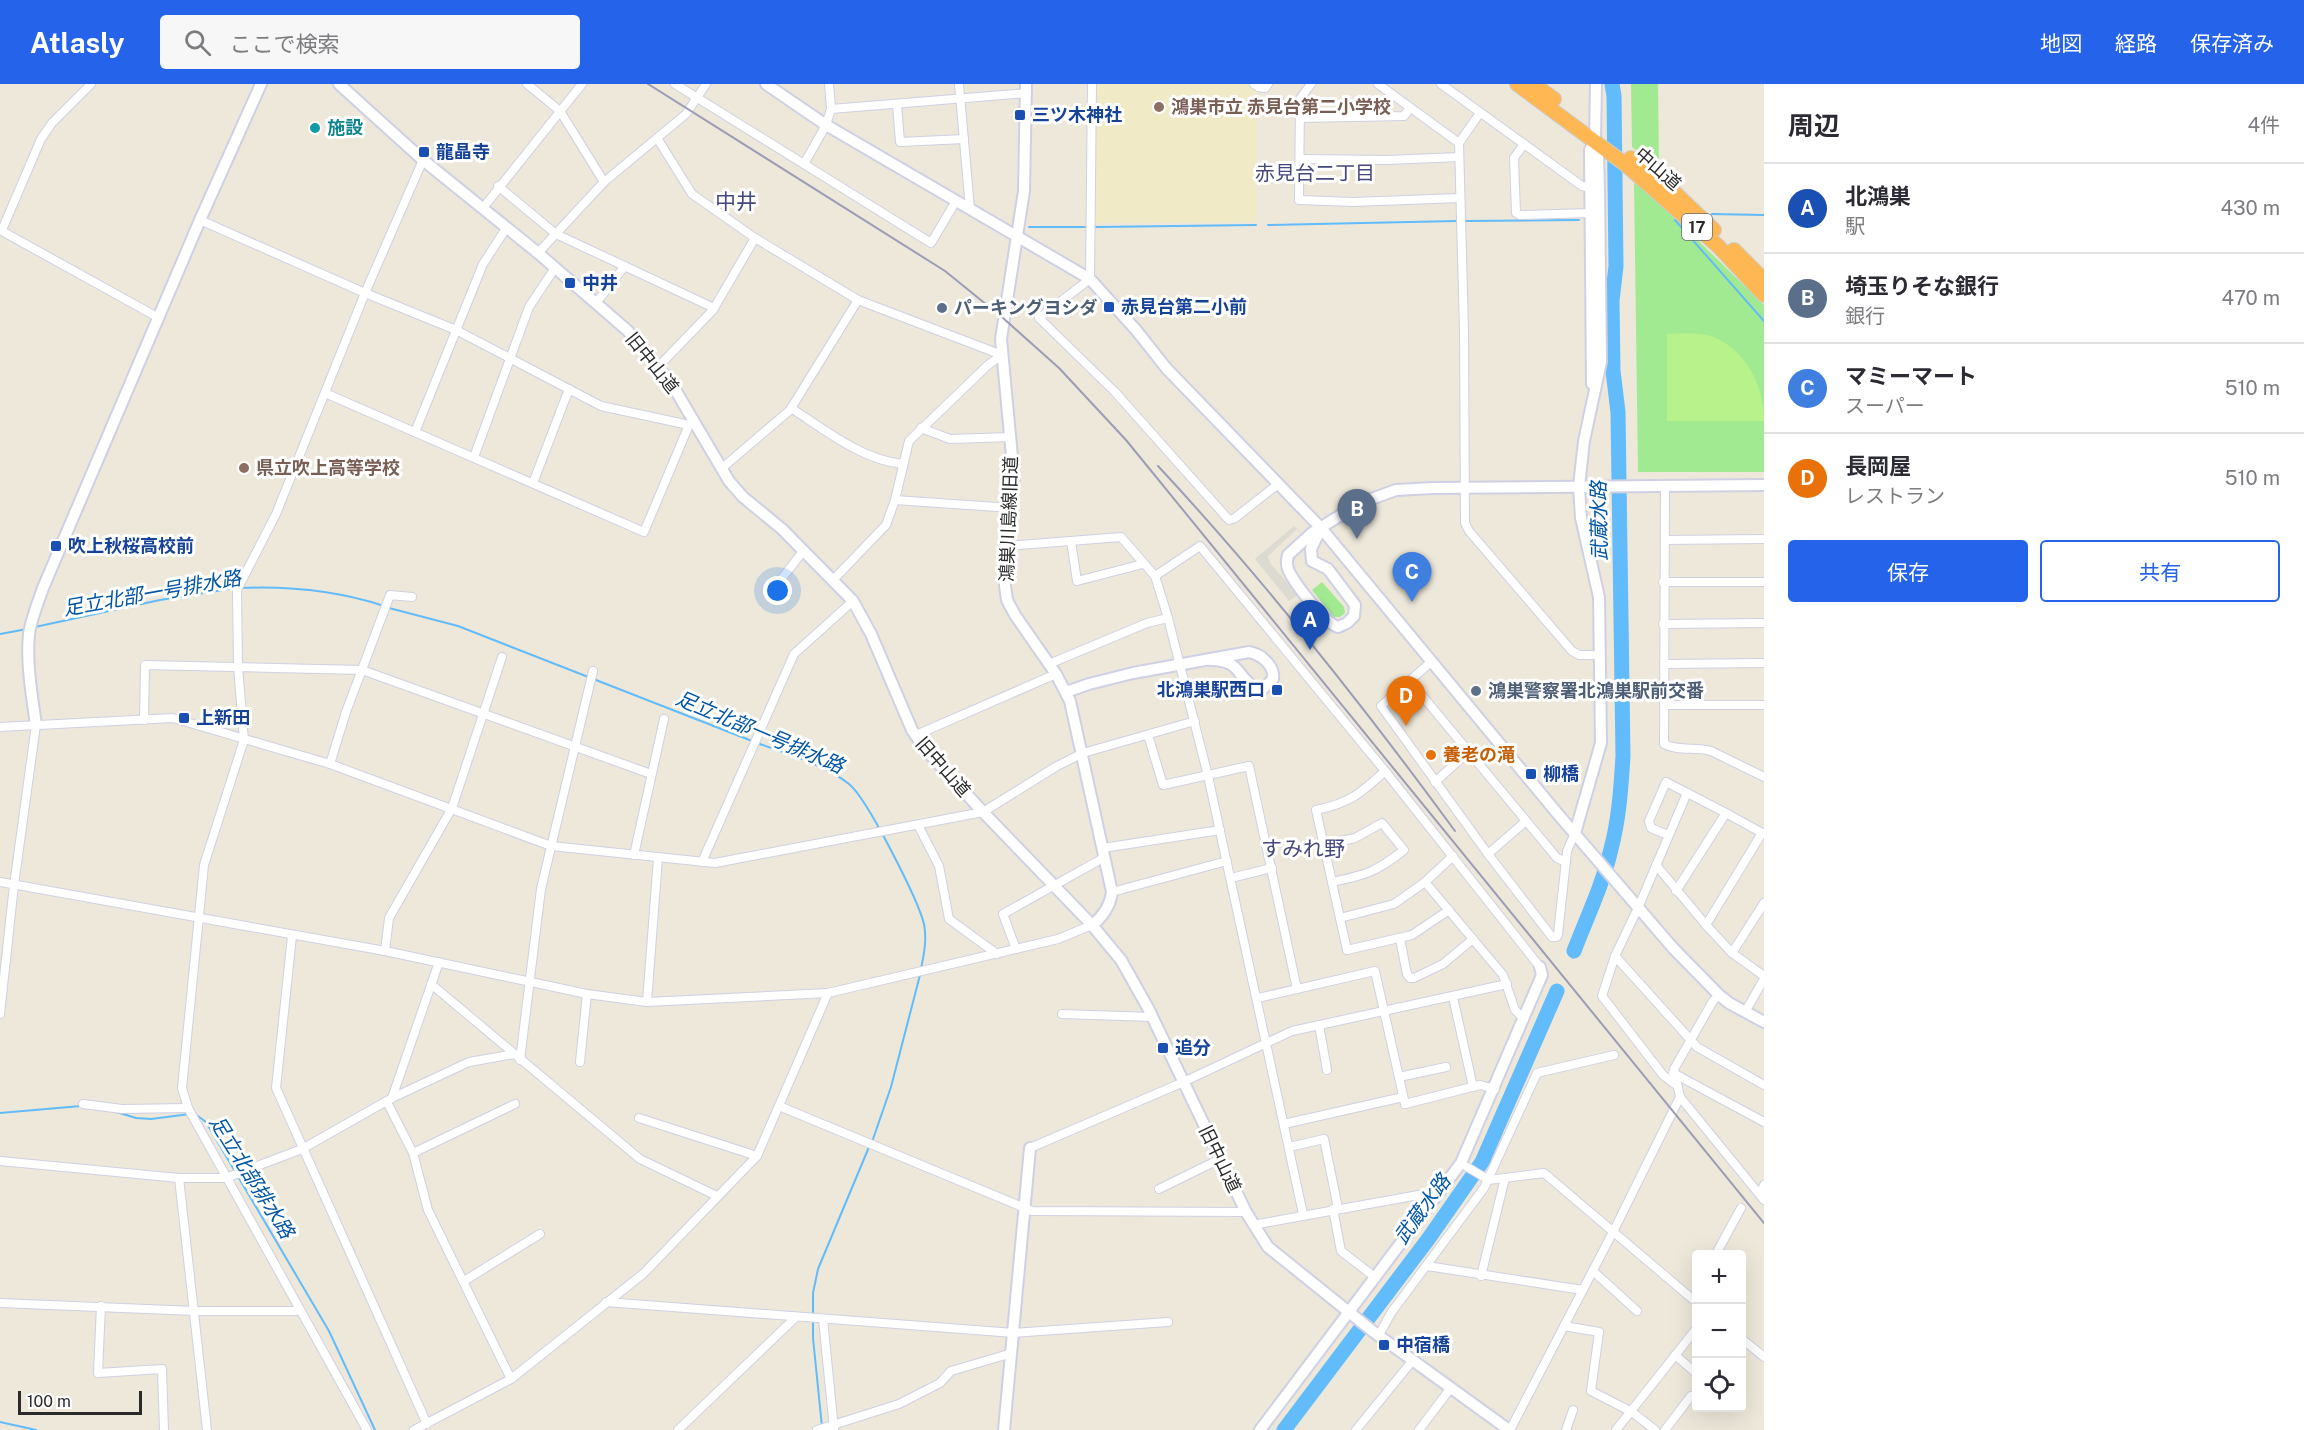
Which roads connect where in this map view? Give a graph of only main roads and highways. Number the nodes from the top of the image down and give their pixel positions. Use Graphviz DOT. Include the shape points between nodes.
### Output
graph roads {
  1 [pos="1516,84"];
  2 [pos="1533,84"];
  3 [pos="1600,138"];
  4 [pos="1625,158"];
  5 [pos="1764,280"];
  6 [pos="1764,295"];
  1 -- 3 [label="highway, 中山道 / 17"];
  2 -- 3 [label="highway, 中山道 / 17"];
  3 -- 4 [label="highway, 中山道 / 17"];
  4 -- 5 [label="highway, 中山道 / 17" via="1671,189"];
  4 -- 6 [label="highway, 中山道 / 17"];
}
